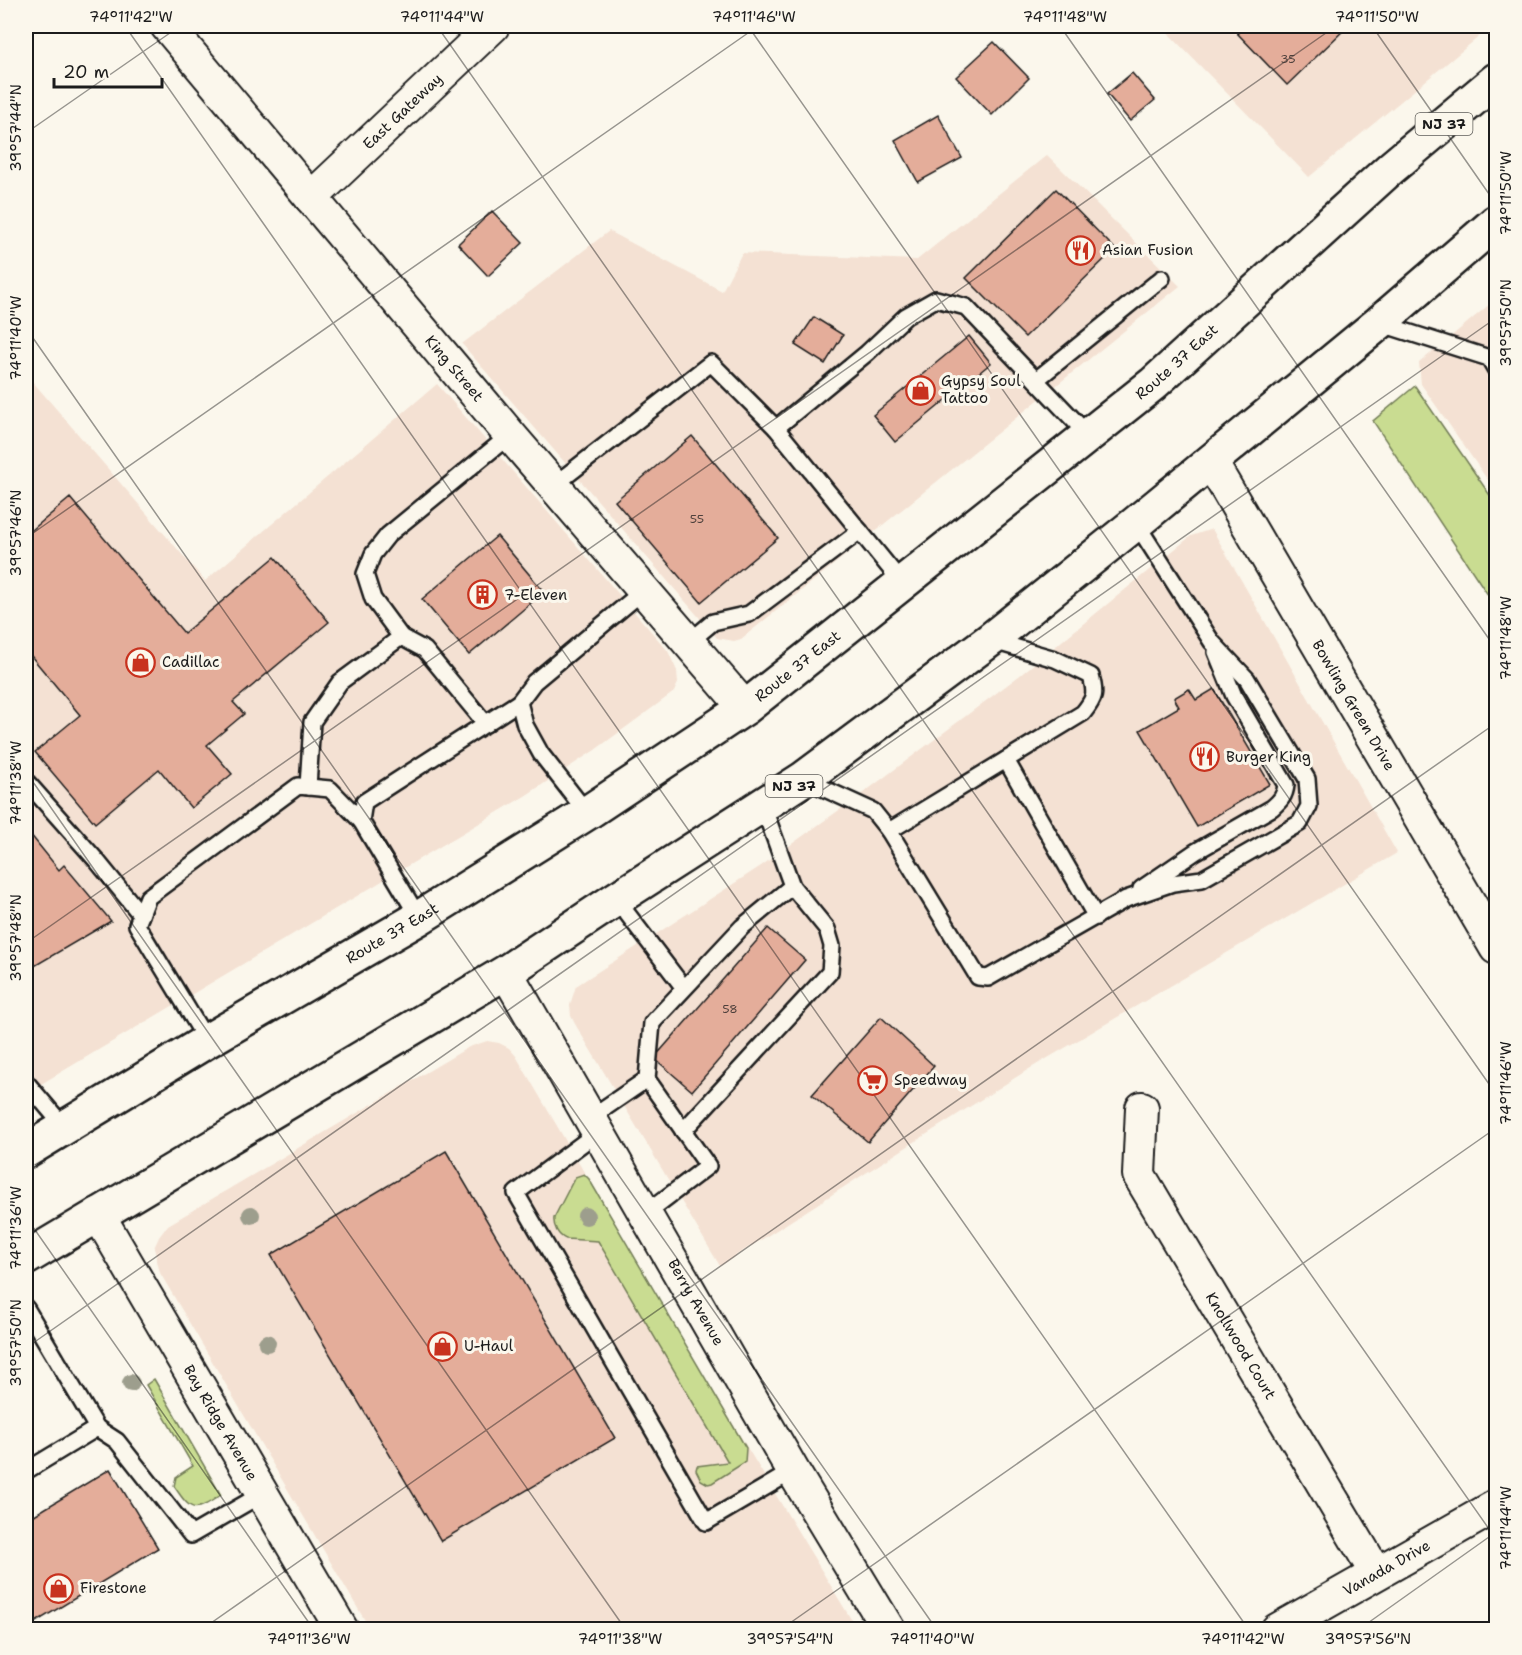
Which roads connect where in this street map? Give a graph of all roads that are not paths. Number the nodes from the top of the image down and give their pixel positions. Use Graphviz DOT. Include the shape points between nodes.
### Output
graph roads {
  1 [pos="167,26"];
  2 [pos="493,26"];
  3 [pos="1497,80"];
  4 [pos="311,198"];
  5 [pos="1497,222"];
  6 [pos="1162,278"];
  7 [pos="1379,322"];
  8 [pos="1494,360"];
  9 [pos="1036,380"];
  10 [pos="776,428"];
  11 [pos="510,435"];
  12 [pos="1088,435"];
  13 [pos="1211,462"];
  14 [pos="553,486"];
  15 [pos="1136,523"];
  16 [pos="860,531"];
  17 [pos="902,583"];
  18 [pos="643,591"];
  19 [pos="401,637"];
  20 [pos="990,640"];
  21 [pos="1212,642"];
  22 [pos="688,644"];
  23 [pos="519,702"];
  24 [pos="745,708"];
  25 [pos="486,724"];
  26 [pos="1006,760"];
  27 [pos="803,779"];
  28 [pos="26,781"];
  29 [pos="308,787"];
  30 [pos="763,806"];
  31 [pos="587,813"];
  32 [pos="361,820"];
  33 [pos="889,831"];
  34 [pos="792,886"];
  35 [pos="616,899"];
  36 [pos="1126,899"];
  37 [pos="141,915"];
  38 [pos="1096,916"];
  39 [pos="419,918"];
  40 [pos="1497,948"];
  41 [pos="506,972"];
  42 [pos="684,988"];
  43 [pos="207,1041"];
  44 [pos="647,1079"];
  45 [pos="26,1082"];
  46 [pos="1142,1108"];
  47 [pos="594,1125"];
  48 [pos="65,1128"];
  49 [pos="683,1131"];
  50 [pos="26,1151"];
  51 [pos="98,1214"];
  52 [pos="645,1214"];
  53 [pos="26,1258"];
  54 [pos="26,1308"];
  55 [pos="97,1428"];
  56 [pos="26,1471"];
  57 [pos="793,1471"];
  58 [pos="262,1494"];
  59 [pos="1497,1506"];
  60 [pos="1376,1573"];
  61 [pos="342,1629"];
  62 [pos="889,1629"];
  63 [pos="1277,1629"];
  1 -- 4 [label="street, King Street"];
  2 -- 4 [label="street, East Gateway"];
  3 -- 12 [label="highway, Route 37 East / NJ 37" via="1391,168 1153,384"];
  4 -- 11 [label="street, King Street"];
  5 -- 7 [label="highway, NJ 37"];
  6 -- 9 [label="lane"];
  7 -- 8 [label="lane"];
  7 -- 13 [label="highway, NJ 37"];
  9 -- 10 [label="lane" via="966,307 936,299 906,316"];
  9 -- 12 [label="lane"];
  10 -- 14 [label="lane" via="711,363"];
  10 -- 16 [label="lane"];
  11 -- 14 [label="street, King Street"];
  11 -- 19 [label="lane" via="388,535 373,554 365,574 373,599"];
  12 -- 17 [label="highway, Route 37 East / NJ 37"];
  13 -- 15 [label="highway, NJ 37"];
  13 -- 40 [label="street, Bowling Green Drive"];
  14 -- 18 [label="street, King Street"];
  15 -- 20 [label="highway, NJ 37"];
  15 -- 21 [label="lane"];
  16 -- 17 [label="lane"];
  16 -- 22 [label="lane" via="749,614 713,622"];
  17 -- 24 [label="highway, Route 37 East / NJ 37"];
  18 -- 22 [label="street, King Street"];
  18 -- 23 [label="lane" via="534,682"];
  19 -- 25 [label="lane" via="424,650"];
  19 -- 29 [label="lane" via="340,682 312,722"];
  20 -- 26 [label="lane" via="1055,659 1091,676 1095,689 1093,701 1083,713"];
  20 -- 27 [label="highway, NJ 37"];
  21 -- 36 [label="lane" via="1234,696 1286,785 1285,792 1272,808 1195,852"];
  21 -- 36 [label="lane" via="1247,679 1307,779 1310,806 1300,823 1202,879 1173,883"];
  22 -- 24 [label="street, King Street"];
  23 -- 25 [label="lane"];
  23 -- 31 [label="lane" via="525,725 541,754"];
  24 -- 31 [label="highway, Route 37 East / NJ 37"];
  25 -- 32 [label="lane" via="364,802"];
  26 -- 33 [label="lane"];
  26 -- 38 [label="lane"];
  27 -- 30 [label="highway, NJ 37"];
  27 -- 33 [label="lane" via="873,811"];
  28 -- 37 [label="lane"];
  29 -- 32 [label="lane" via="330,789"];
  29 -- 37 [label="lane" via="298,786 148,897"];
  30 -- 34 [label="lane"];
  30 -- 35 [label="highway, NJ 37"];
  31 -- 39 [label="highway, Route 37 East / NJ 37"];
  32 -- 39 [label="lane"];
  33 -- 38 [label="lane" via="978,977 988,978"];
  34 -- 42 [label="lane" via="742,927"];
  34 -- 49 [label="lane" via="827,929 832,946 830,972"];
  35 -- 41 [label="highway, NJ 37"];
  35 -- 42 [label="lane"];
  36 -- 38 [label="lane"];
  37 -- 43 [label="lane" via="137,925 141,933"];
  39 -- 43 [label="highway, Route 37 East / NJ 37"];
  41 -- 47 [label="street, Berry Avenue"];
  41 -- 51 [label="highway, NJ 37"];
  42 -- 44 [label="lane" via="652,1023"];
  43 -- 48 [label="highway, Route 37 East / NJ 37"];
  44 -- 47 [label="lane"];
  44 -- 49 [label="lane"];
  45 -- 48 [label="lane"];
  46 -- 60 [label="street, Knollwood Court" via="1139,1175"];
  47 -- 52 [label="street, Berry Avenue"];
  47 -- 57 [label="lane" via="516,1193 706,1521"];
  48 -- 50 [label="highway, Route 37 East / NJ 37"];
  49 -- 52 [label="lane" via="708,1166"];
  51 -- 53 [label="highway, NJ 37"];
  51 -- 58 [label="street, Bay Ridge Avenue"];
  52 -- 57 [label="street, Berry Avenue"];
  54 -- 55 [label="lane"];
  55 -- 56 [label="lane"];
  55 -- 58 [label="lane" via="117,1441 191,1535"];
  57 -- 62 [label="street, Berry Avenue"];
  58 -- 61 [label="street, Bay Ridge Avenue"];
  59 -- 60 [label="street, Vanada Drive"];
  60 -- 63 [label="street, Vanada Drive"];
}
